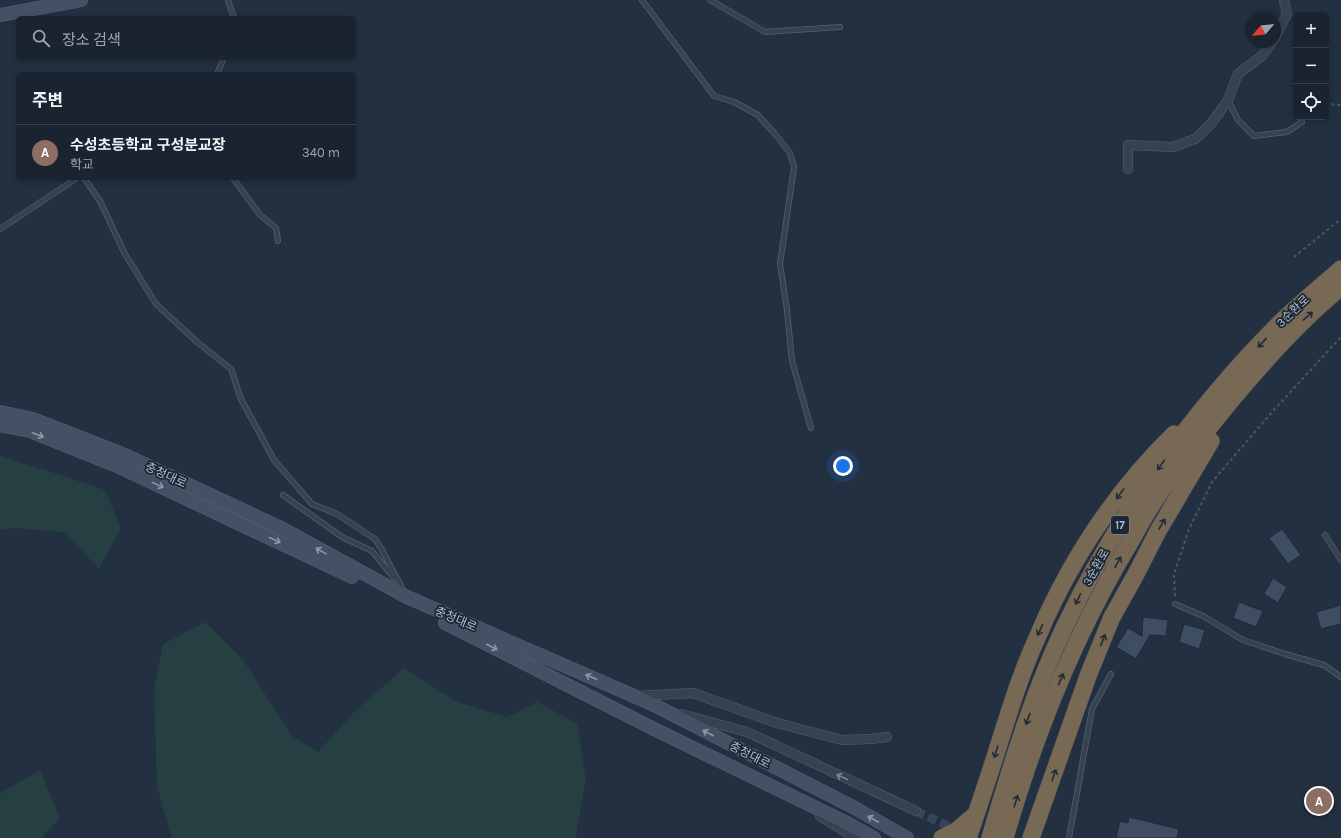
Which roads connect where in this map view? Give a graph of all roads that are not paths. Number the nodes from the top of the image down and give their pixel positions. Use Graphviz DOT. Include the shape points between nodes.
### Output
graph roads {
  1 [pos="81,0"];
  2 [pos="228,0"];
  3 [pos="642,0"];
  4 [pos="710,0"];
  5 [pos="1284,0"];
  6 [pos="0,15"];
  7 [pos="233,16"];
  8 [pos="1281,26"];
  9 [pos="840,27"];
  10 [pos="1268,48"];
  11 [pos="223,60"];
  12 [pos="218,72"];
  13 [pos="1228,100"];
  14 [pos="1302,122"];
  15 [pos="1128,169"];
  16 [pos="74,180"];
  17 [pos="85,180"];
  18 [pos="235,180"];
  19 [pos="0,229"];
  20 [pos="278,241"];
  21 [pos="1341,269"];
  22 [pos="1341,287"];
  23 [pos="1264,362"];
  24 [pos="1233,374"];
  25 [pos="0,412"];
  26 [pos="0,425"];
  27 [pos="811,428"];
  28 [pos="283,495"];
  29 [pos="1325,535"];
  30 [pos="1341,560"];
  31 [pos="400,585"];
  32 [pos="407,597"];
  33 [pos="1175,604"];
  34 [pos="1112,674"];
  35 [pos="1341,677"];
  36 [pos="634,696"];
  37 [pos="658,707"];
  38 [pos="886,737"];
  39 [pos="777,789"];
  40 [pos="916,811"];
  41 [pos="976,814"];
  42 [pos="855,838"];
  43 [pos="874,838"];
  44 [pos="907,838"];
  45 [pos="942,838"];
  46 [pos="968,838"];
  47 [pos="990,838"];
  48 [pos="1005,838"];
  49 [pos="1031,838"];
  50 [pos="1069,838"];
  1 -- 6 [label="main road"];
  2 -- 7 [label="lane"];
  3 -- 27 [label="lane" via="714,96 734,102 758,115 790,153 794,167 780,264 792,361"];
  4 -- 9 [label="lane" via="765,32"];
  5 -- 8 [label="street" via="1287,14"];
  10 -- 13 [label="street" via="1263,55 1238,74"];
  11 -- 12 [label="lane"];
  13 -- 14 [label="lane" via="1238,120 1254,136 1287,132"];
  13 -- 15 [label="street" via="1211,124 1195,139 1173,147 1128,145"];
  16 -- 19 [label="lane"];
  17 -- 31 [label="lane" via="100,201 125,254 156,304 231,369 241,399 274,460 312,504 337,514 375,539"];
  18 -- 20 [label="lane" via="260,215 276,228"];
  21 -- 24 [label="highway, 3순환로 / 17, one-way" via="1282,321"];
  23 -- 22 [label="highway, 3순환로 / 17, one-way" via="1301,322"];
  48 -- 23 [label="highway, 3순환로 / 17, one-way" via="1053,697 1073,648 1098,598 1155,500 1209,428"];
  49 -- 23 [label="highway, one-way" via="1088,676 1111,619 1188,478 1222,422"];
  24 -- 41 [label="highway, one-way" via="1133,478 1100,522 1075,563 1036,639"];
  24 -- 47 [label="highway, 3순환로 / 17, one-way" via="1155,473 1088,580 1041,682"];
  32 -- 25 [label="main road, 충청대로, one-way" via="281,528 125,455 33,419"];
  26 -- 39 [label="main road, 충청대로, one-way" via="30,431 124,469 406,603"];
  28 -- 31 [label="lane" via="342,538 372,551"];
  29 -- 30 [label="lane"];
  31 -- 32 [label="lane"];
  36 -- 32 [label="main road, 충청대로, one-way"];
  33 -- 35 [label="lane" via="1203,616 1243,640 1324,665"];
  34 -- 50 [label="lane" via="1092,709"];
  36 -- 37 [label="main road, 충청대로"];
  36 -- 38 [label="street" via="693,693 777,722 842,740"];
  40 -- 37 [label="street, one-way" via="747,732"];
  44 -- 37 [label="main road, 충청대로, one-way" via="855,808"];
  39 -- 42 [label="street"];
  39 -- 43 [label="main road, 충청대로"];
  41 -- 45 [label="highway" via="956,832"];
  41 -- 46 [label="highway"];
}
